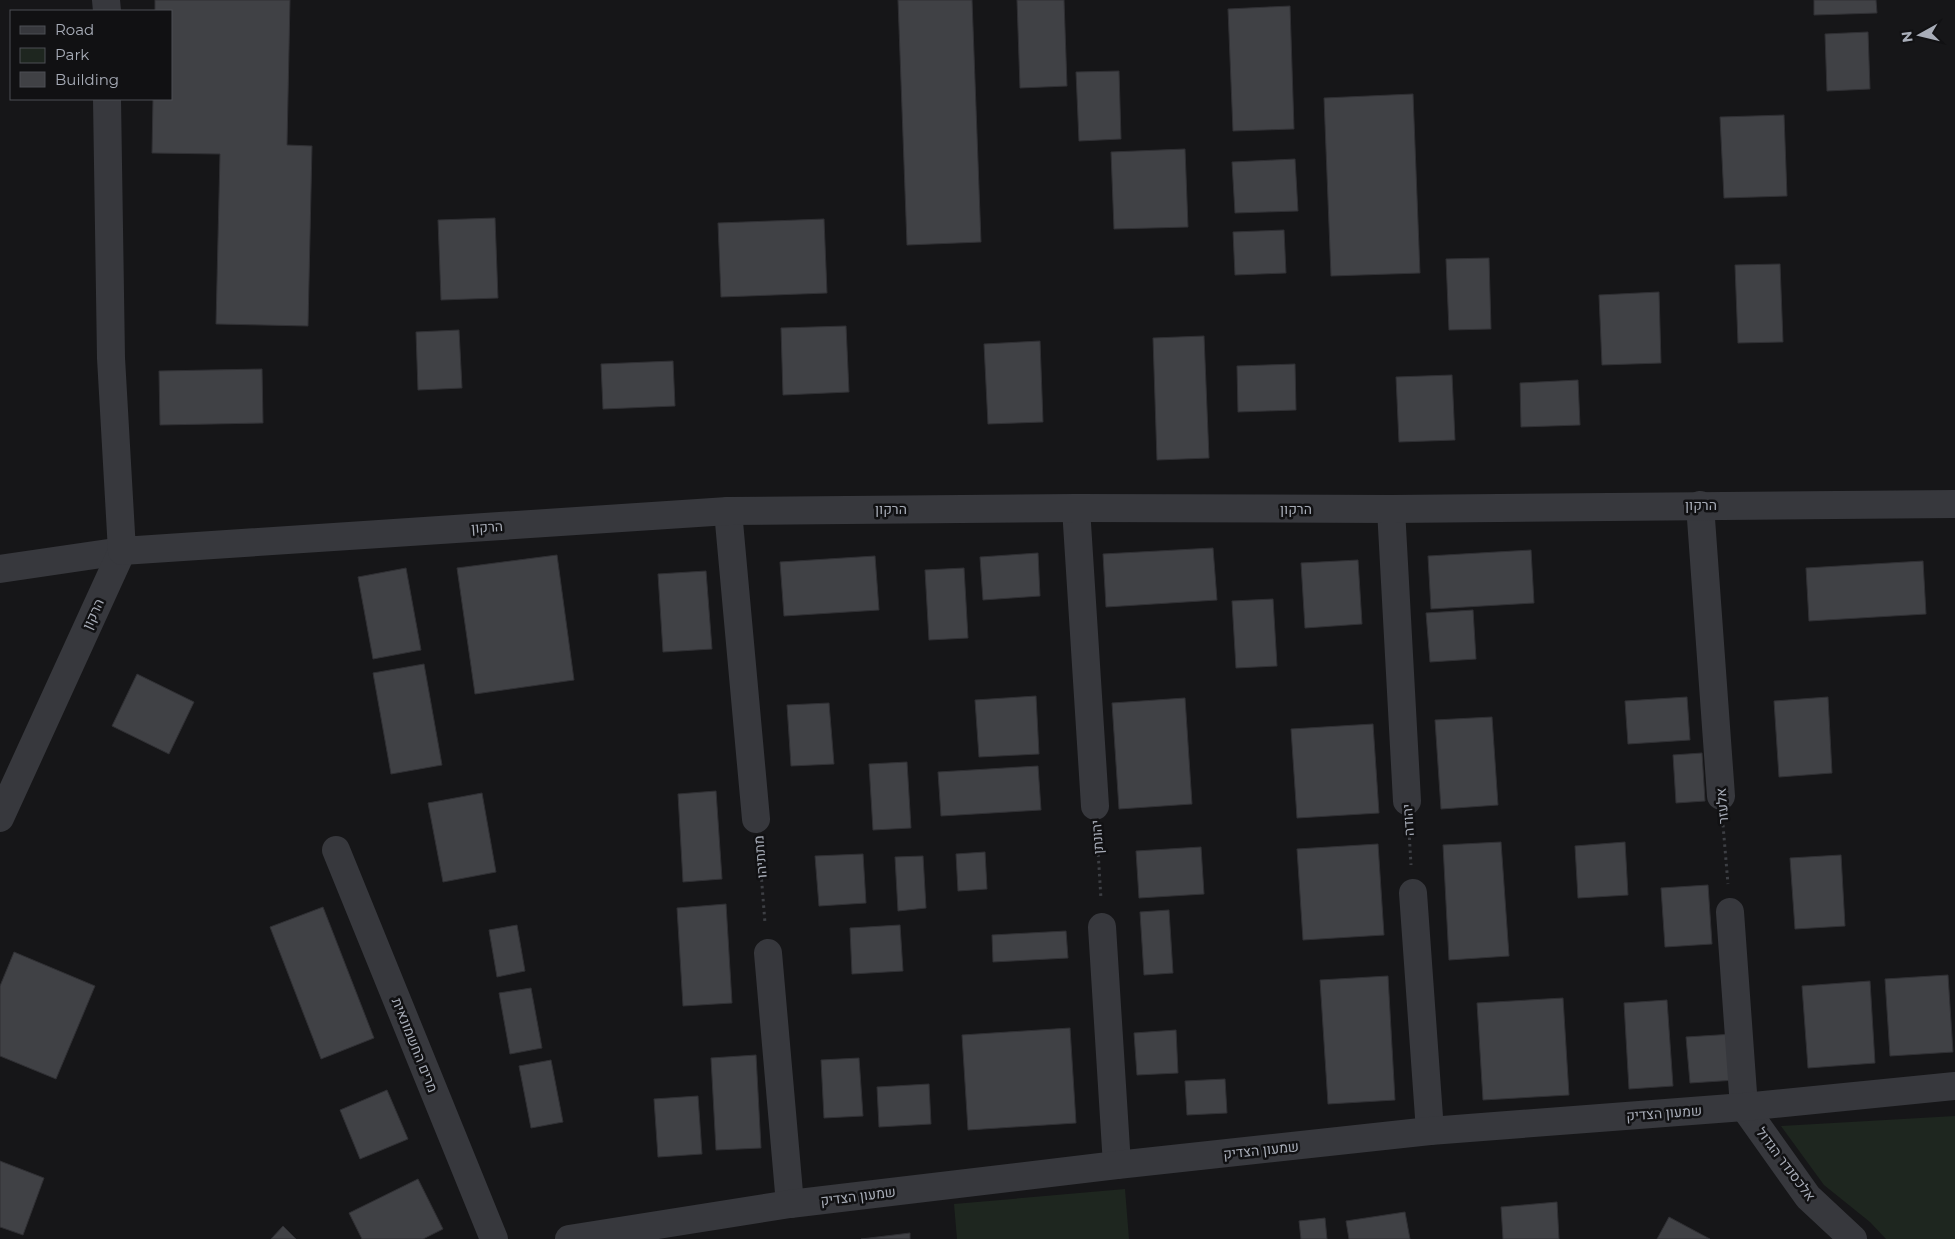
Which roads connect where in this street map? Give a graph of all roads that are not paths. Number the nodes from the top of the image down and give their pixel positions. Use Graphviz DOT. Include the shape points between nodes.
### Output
graph roads {
  1 [pos="108,100"];
  2 [pos="1955,504"];
  3 [pos="1700,505"];
  4 [pos="1076,508"];
  5 [pos="1391,509"];
  6 [pos="728,511"];
  7 [pos="122,551"];
  8 [pos="0,569"];
  9 [pos="1721,796"];
  10 [pos="1407,801"];
  11 [pos="1095,806"];
  12 [pos="0,818"];
  13 [pos="756,819"];
  14 [pos="336,850"];
  15 [pos="1413,893"];
  16 [pos="1730,912"];
  17 [pos="1102,927"];
  18 [pos="768,954"];
  19 [pos="1955,1086"];
  20 [pos="1744,1107"];
  21 [pos="1430,1131"];
  22 [pos="1117,1166"];
  23 [pos="790,1204"];
  24 [pos="494,1239"];
  25 [pos="569,1239"];
  26 [pos="1853,1239"];
  1 -- 7 [label="street" via="112,358"];
  2 -- 3 [label="street, הרקון"];
  3 -- 5 [label="street, הרקון"];
  3 -- 9 [label="street, אלעזר"];
  4 -- 5 [label="street, הרקון"];
  4 -- 6 [label="street, הרקון"];
  4 -- 11 [label="street, יהונתן"];
  5 -- 10 [label="street, יהודה"];
  6 -- 7 [label="street, הרקון"];
  6 -- 13 [label="street, מתתיהו"];
  7 -- 8 [label="street"];
  7 -- 12 [label="street, הרקון"];
  14 -- 24 [label="street, מרים החשמונאית"];
  15 -- 21 [label="street"];
  16 -- 20 [label="street"];
  17 -- 22 [label="street"];
  18 -- 23 [label="street"];
  19 -- 20 [label="street, שמעון הצדיק"];
  20 -- 21 [label="street, שמעון הצדיק"];
  20 -- 26 [label="street, אלכסנדר הגדול" via="1808,1197"];
  21 -- 22 [label="street, שמעון הצדיק"];
  22 -- 23 [label="street, שמעון הצדיק"];
  23 -- 25 [label="street, שמעון הצדיק"];
}
